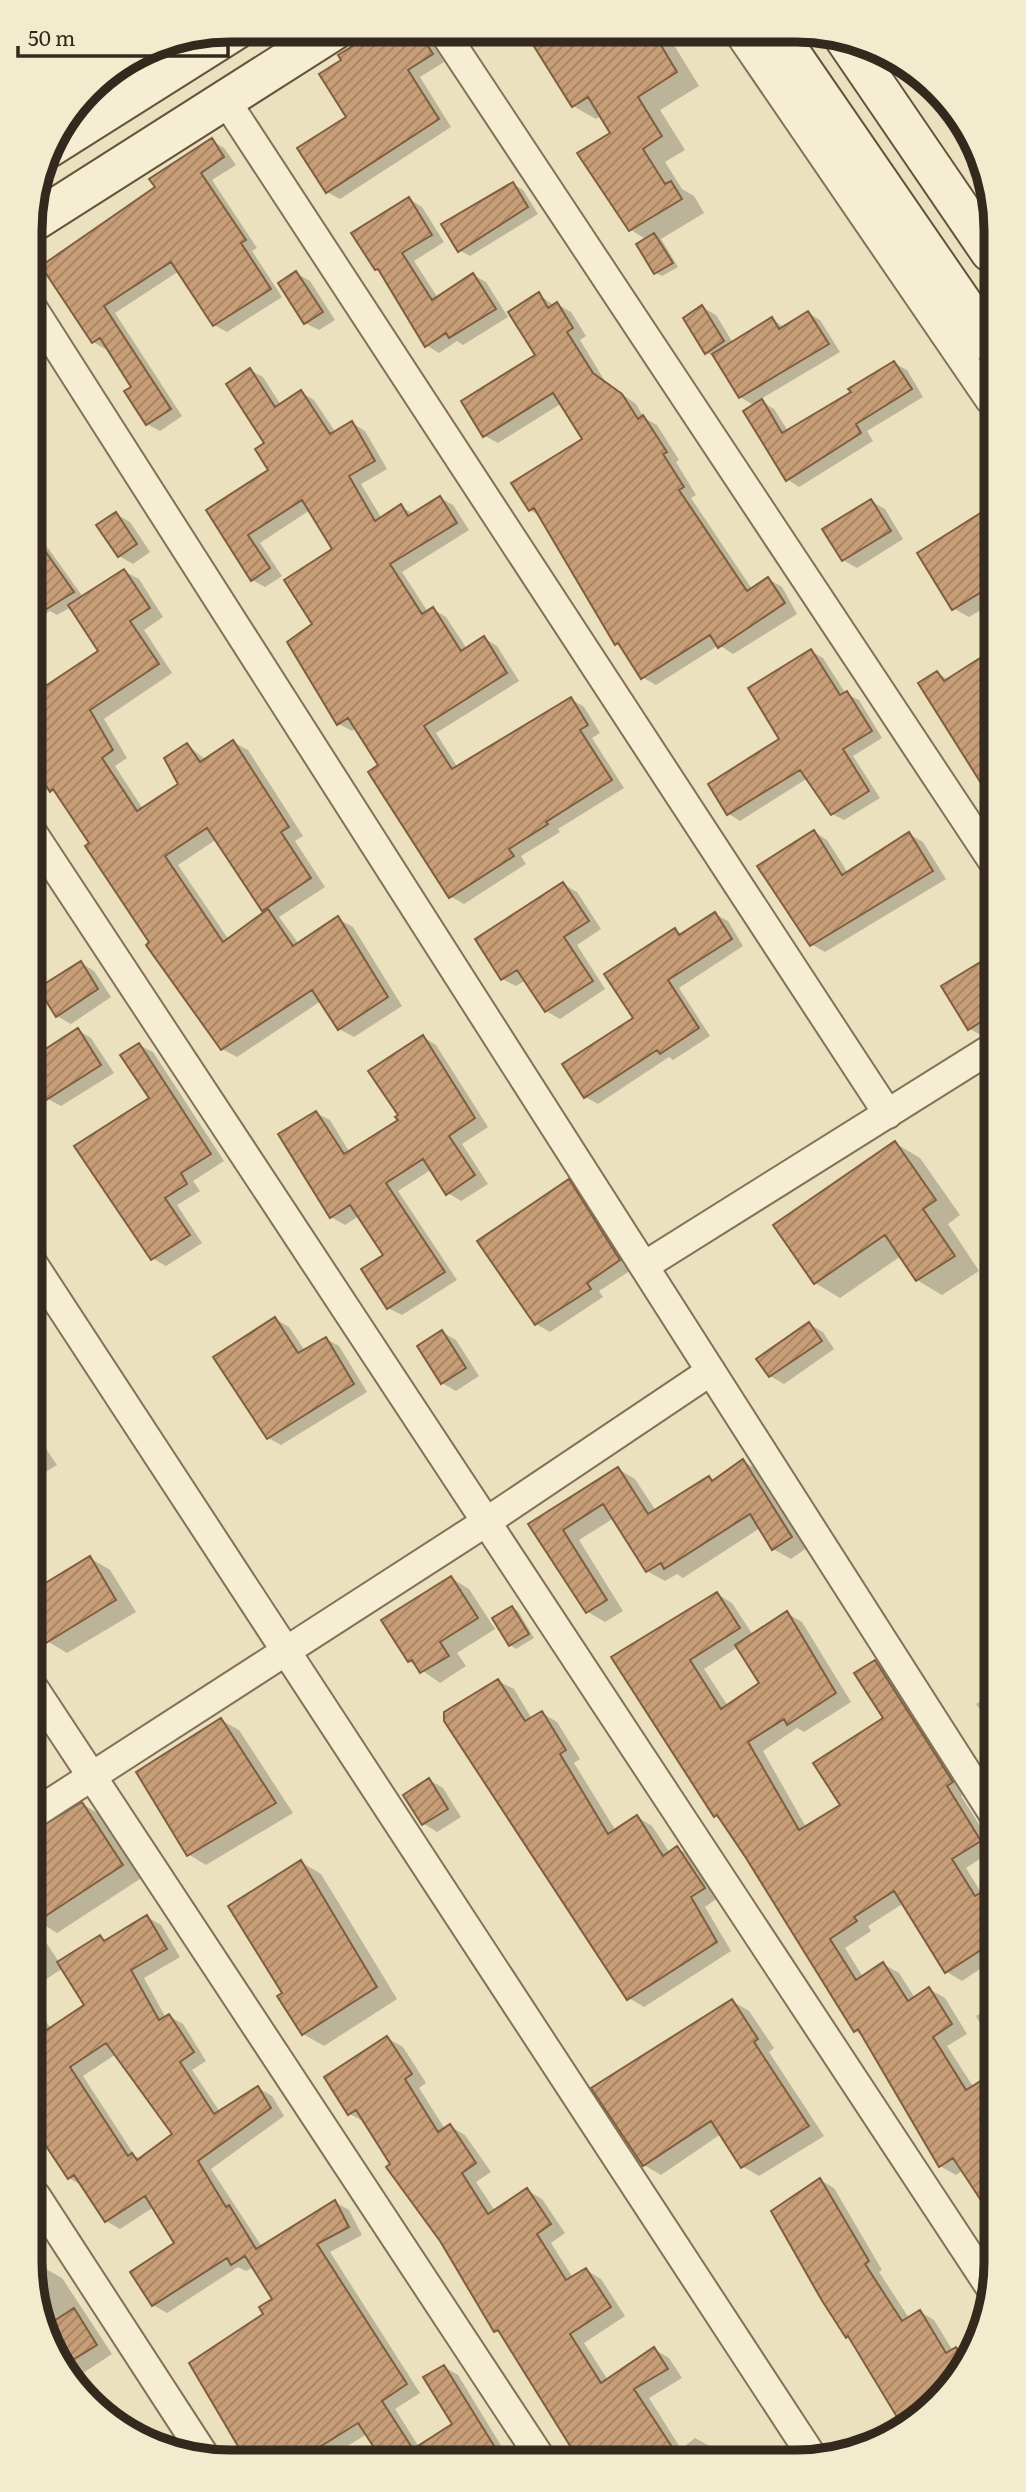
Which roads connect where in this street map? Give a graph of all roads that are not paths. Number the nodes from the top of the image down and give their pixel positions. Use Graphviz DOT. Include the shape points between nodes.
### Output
graph roads {
  1 [pos="317,42"];
  2 [pos="450,42"];
  3 [pos="745,42"];
  4 [pos="783,42"];
  5 [pos="203,44"];
  6 [pos="853,51"];
  7 [pos="143,71"];
  8 [pos="226,101"];
  9 [pos="72,130"];
  10 [pos="42,216"];
  11 [pos="984,243"];
  12 [pos="42,322"];
  13 [pos="984,334"];
  14 [pos="984,391"];
  15 [pos="42,847"];
  16 [pos="984,848"];
  17 [pos="984,1053"];
  18 [pos="888,1114"];
  19 [pos="644,1266"];
  20 [pos="42,1278"];
  21 [pos="712,1371"];
  22 [pos="486,1522"];
  23 [pos="286,1652"];
  24 [pos="42,1701"];
  25 [pos="91,1777"];
  26 [pos="984,1798"];
  27 [pos="42,1808"];
  28 [pos="42,2205"];
  29 [pos="983,2277"];
  30 [pos="199,2447"];
  31 [pos="807,2449"];
  32 [pos="535,2450"];
  1 -- 8 [label="main road"];
  2 -- 16 [label="street"];
  3 -- 14 [label="street"];
  4 -- 13 [label="main road"];
  5 -- 7 [label="main road"];
  6 -- 11 [label="main road"];
  7 -- 9 [label="main road"];
  8 -- 10 [label="main road"];
  8 -- 18 [label="street"];
  12 -- 19 [label="street"];
  15 -- 22 [label="street"];
  17 -- 18 [label="street"];
  18 -- 19 [label="street"];
  19 -- 21 [label="street"];
  20 -- 23 [label="street"];
  21 -- 22 [label="street"];
  21 -- 26 [label="street"];
  22 -- 23 [label="street"];
  22 -- 29 [label="street"];
  23 -- 25 [label="street"];
  23 -- 31 [label="street"];
  24 -- 25 [label="street"];
  25 -- 27 [label="street"];
  25 -- 32 [label="street"];
  28 -- 30 [label="street"];
}
